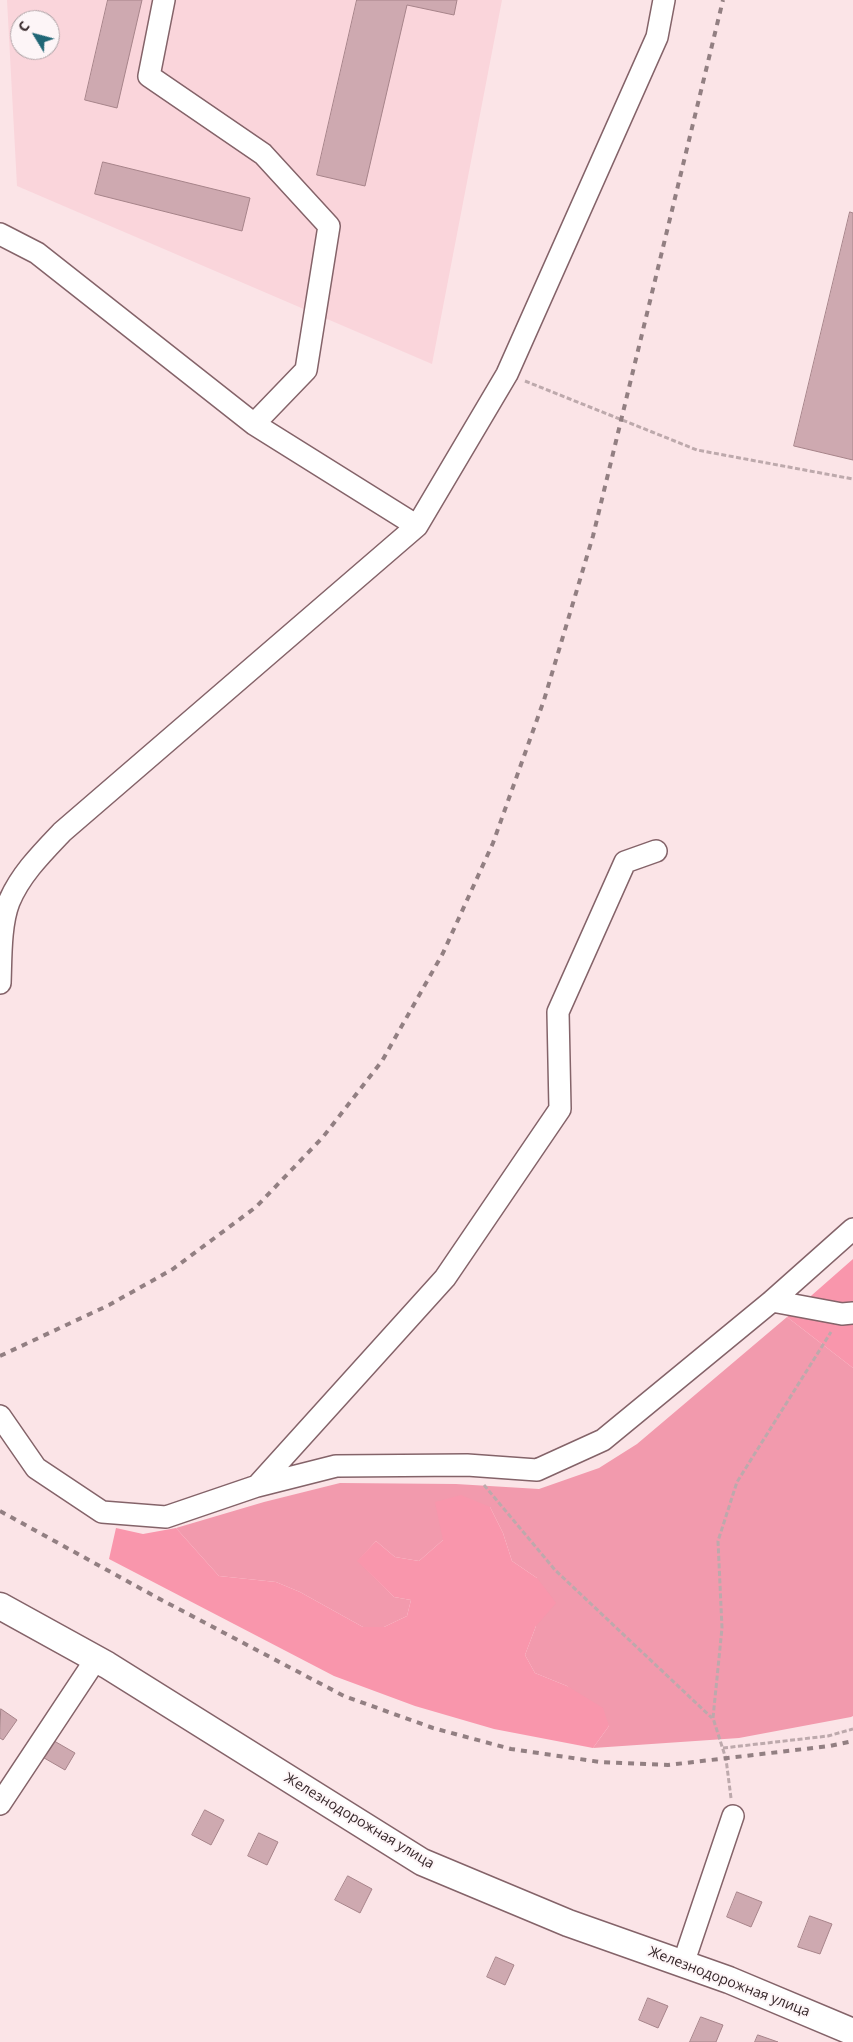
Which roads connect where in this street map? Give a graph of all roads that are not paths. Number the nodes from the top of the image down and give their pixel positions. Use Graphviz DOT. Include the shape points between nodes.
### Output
graph roads {
  1 [pos="164,0"];
  2 [pos="664,0"];
  3 [pos="0,234"];
  4 [pos="254,424"];
  5 [pos="417,526"];
  6 [pos="656,851"];
  7 [pos="0,983"];
  8 [pos="853,1229"];
  9 [pos="772,1301"];
  10 [pos="848,1313"];
  11 [pos="0,1416"];
  12 [pos="257,1486"];
  13 [pos="0,1606"];
  14 [pos="96,1659"];
  15 [pos="0,1804"];
  16 [pos="733,1816"];
  17 [pos="684,1964"];
  18 [pos="853,2032"];
  1 -- 4 [label="street" via="148,76 263,154 329,226 306,370"];
  2 -- 5 [label="street" via="657,37 507,374"];
  3 -- 4 [label="street" via="37,253"];
  4 -- 5 [label="street"];
  5 -- 7 [label="street" via="62,832 29,867 8,903"];
  6 -- 12 [label="street" via="625,862 558,1012 560,1109 445,1278"];
  8 -- 9 [label="street"];
  9 -- 10 [label="street"];
  9 -- 12 [label="street" via="603,1440 537,1470 467,1464 336,1466"];
  11 -- 12 [label="street" via="36,1468 102,1512 166,1517"];
  13 -- 14 [label="main road, Железнодорожная улица"];
  14 -- 15 [label="street"];
  14 -- 17 [label="main road, Железнодорожная улица" via="422,1862 568,1923"];
  16 -- 17 [label="street"];
  17 -- 18 [label="main road, Железнодорожная улица"];
}
